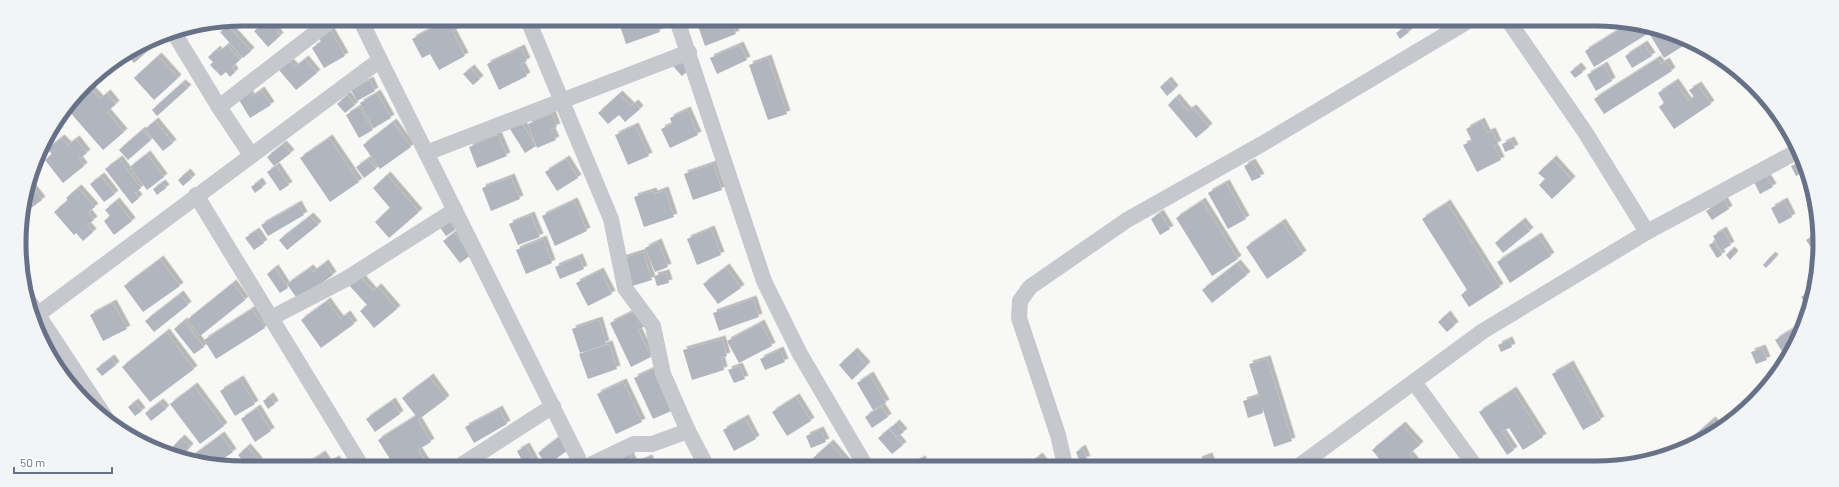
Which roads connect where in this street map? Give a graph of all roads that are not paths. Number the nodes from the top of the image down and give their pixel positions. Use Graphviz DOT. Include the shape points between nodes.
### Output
graph roads {
  1 [pos="324,26"];
  2 [pos="363,26"];
  3 [pos="531,26"];
  4 [pos="680,26"];
  5 [pos="1460,26"];
  6 [pos="1512,26"];
  7 [pos="176,37"];
  8 [pos="689,52"];
  9 [pos="380,60"];
  10 [pos="563,100"];
  11 [pos="219,107"];
  12 [pos="426,153"];
  13 [pos="1793,153"];
  14 [pos="252,155"];
  15 [pos="196,195"];
  16 [pos="454,210"];
  17 [pos="1647,232"];
  18 [pos="38,314"];
  19 [pos="271,318"];
  20 [pos="41,321"];
  21 [pos="1414,382"];
  22 [pos="95,402"];
  23 [pos="553,406"];
  24 [pos="688,432"];
  25 [pos="358,461"];
  26 [pos="467,461"];
  27 [pos="580,461"];
  28 [pos="598,461"];
  29 [pos="704,461"];
  30 [pos="863,461"];
  31 [pos="1064,461"];
  32 [pos="1306,461"];
  33 [pos="1471,461"];
  1 -- 11 [label="street"];
  2 -- 9 [label="street"];
  3 -- 10 [label="street"];
  4 -- 8 [label="street"];
  5 -- 31 [label="street" via="1262,144 1127,220 1030,287 1020,301 1019,318 1058,435"];
  6 -- 17 [label="street" via="1585,132"];
  7 -- 11 [label="street"];
  8 -- 10 [label="street"];
  8 -- 30 [label="street" via="764,281 800,354"];
  9 -- 12 [label="street"];
  9 -- 14 [label="street"];
  10 -- 12 [label="street"];
  10 -- 24 [label="street" via="612,219 626,288 653,326 663,374"];
  11 -- 14 [label="street"];
  12 -- 16 [label="street"];
  13 -- 17 [label="street"];
  14 -- 15 [label="street"];
  15 -- 18 [label="street"];
  15 -- 19 [label="street"];
  16 -- 19 [label="street" via="346,279"];
  16 -- 23 [label="street"];
  17 -- 21 [label="street" via="1483,331"];
  19 -- 25 [label="street"];
  20 -- 22 [label="street"];
  21 -- 32 [label="street"];
  21 -- 33 [label="street"];
  23 -- 26 [label="street"];
  23 -- 27 [label="street"];
  24 -- 28 [label="street" via="652,444 634,444"];
  24 -- 29 [label="street"];
}
